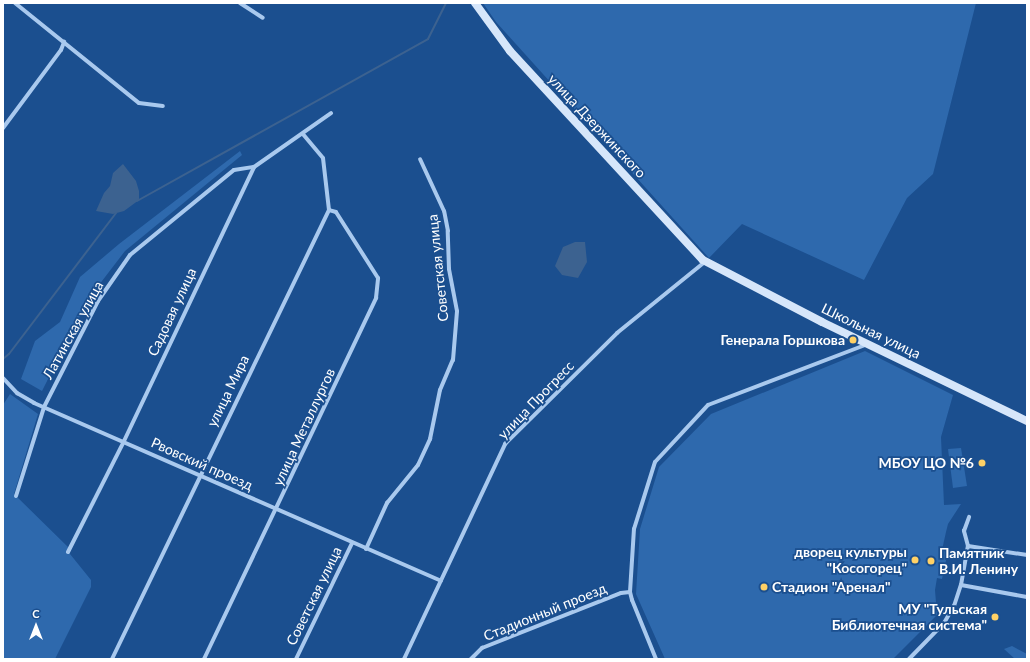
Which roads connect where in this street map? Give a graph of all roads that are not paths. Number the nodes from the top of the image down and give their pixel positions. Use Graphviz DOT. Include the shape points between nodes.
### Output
graph roads {
  1 [pos="15,3"];
  2 [pos="240,3"];
  3 [pos="475,3"];
  4 [pos="263,18"];
  5 [pos="64,42"];
  6 [pos="163,106"];
  7 [pos="331,113"];
  8 [pos="3,128"];
  9 [pos="303,134"];
  10 [pos="420,159"];
  11 [pos="254,167"];
  12 [pos="329,210"];
  13 [pos="706,261"];
  14 [pos="868,344"];
  15 [pos="3,378"];
  16 [pos="44,406"];
  17 [pos="1027,421"];
  18 [pos="124,441"];
  19 [pos="199,475"];
  20 [pos="16,496"];
  21 [pos="277,510"];
  22 [pos="969,517"];
  23 [pos="352,543"];
  24 [pos="968,546"];
  25 [pos="366,549"];
  26 [pos="68,552"];
  27 [pos="1027,556"];
  28 [pos="441,582"];
  29 [pos="961,585"];
  30 [pos="630,592"];
  31 [pos="1027,597"];
  32 [pos="112,659"];
  33 [pos="204,659"];
  34 [pos="296,659"];
  35 [pos="404,659"];
  36 [pos="471,659"];
  37 [pos="656,659"];
  38 [pos="909,659"];
  1 -- 5 [label="street"];
  2 -- 4 [label="street"];
  3 -- 13 [label="street, улица Дзержинского" via="510,51"];
  5 -- 6 [label="street" via="139,103"];
  5 -- 8 [label="street" via="61,50"];
  7 -- 9 [label="street, Садовая улица"];
  9 -- 11 [label="street, Садовая улица" via="290,140"];
  9 -- 12 [label="street" via="323,158"];
  10 -- 25 [label="street, Советская улица" via="444,210 448,231 449,269 457,311 453,360 440,390 430,439 418,465 388,503"];
  11 -- 16 [label="street, Латинская улица" via="234,170 130,255 98,301"];
  11 -- 18 [label="street, Садовая улица"];
  12 -- 19 [label="street, улица Мира"];
  12 -- 21 [label="street, улица Металлургов" via="336,212 378,278 376,298"];
  13 -- 14 [label="street, Школьная улица"];
  13 -- 28 [label="street, улица Прогресс" via="617,333 505,444"];
  14 -- 17 [label="street, Школьная улица"];
  14 -- 30 [label="street" via="708,405 682,432 655,462 643,496 634,529"];
  15 -- 16 [label="street, Рвовский проезд" via="17,393"];
  16 -- 18 [label="street, Рвовский проезд"];
  16 -- 20 [label="street, Латинская улица"];
  18 -- 19 [label="street, Рвовский проезд"];
  18 -- 26 [label="street, Садовая улица"];
  19 -- 21 [label="street, Рвовский проезд"];
  19 -- 32 [label="street, улица Мира"];
  21 -- 23 [label="street, Рвовский проезд"];
  21 -- 33 [label="street, улица Металлургов"];
  22 -- 24 [label="street" via="964,531"];
  23 -- 25 [label="street, Рвовский проезд"];
  23 -- 34 [label="street, Советская улица"];
  24 -- 27 [label="street"];
  24 -- 29 [label="street"];
  25 -- 28 [label="street, Рвовский проезд"];
  28 -- 35 [label="street, улица Прогресс"];
  29 -- 31 [label="street"];
  29 -- 38 [label="street" via="954,606 944,623"];
  30 -- 36 [label="street, Стадионный проезд" via="614,595 482,648"];
  30 -- 37 [label="street"];
}
